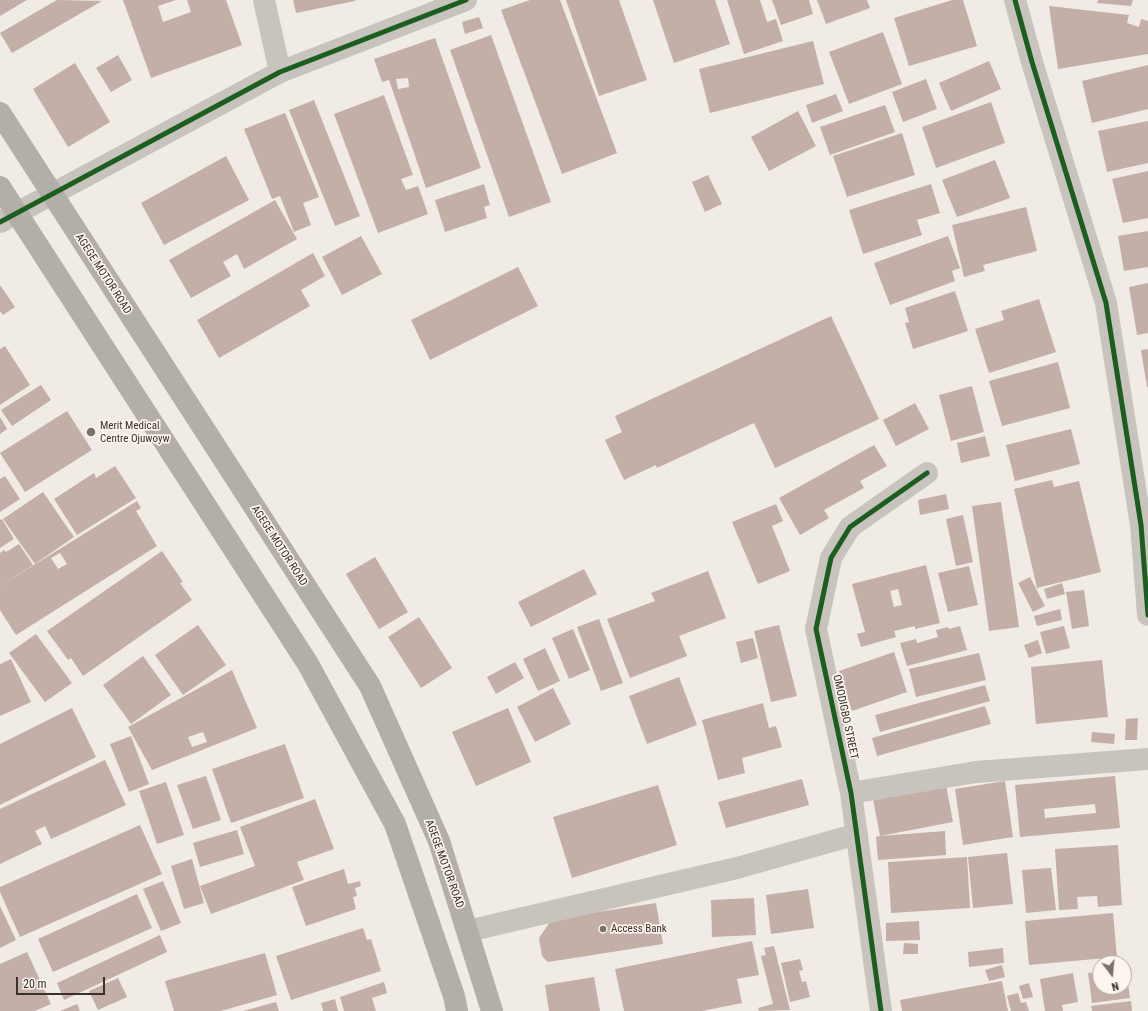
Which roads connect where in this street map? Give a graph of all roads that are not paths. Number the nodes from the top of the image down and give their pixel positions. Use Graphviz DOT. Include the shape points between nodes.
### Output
graph roads {
  1 [pos="264,0"];
  2 [pos="466,0"];
  3 [pos="1015,0"];
  4 [pos="280,72"];
  5 [pos="0,113"];
  6 [pos="0,186"];
  7 [pos="52,194"];
  8 [pos="8,217"];
  9 [pos="927,473"];
  10 [pos="1148,615"];
  11 [pos="1148,759"];
  12 [pos="851,793"];
  13 [pos="857,834"];
  14 [pos="468,931"];
  15 [pos="457,1011"];
  16 [pos="492,1011"];
  17 [pos="881,1011"];
  1 -- 4 [label="street"];
  2 -- 4 [label="street"];
  3 -- 10 [label="street" via="1106,303 1141,525"];
  4 -- 7 [label="street"];
  5 -- 7 [label="highway, AGEGE MOTOR ROAD"];
  6 -- 8 [label="highway"];
  7 -- 8 [label="street"];
  7 -- 14 [label="highway, AGEGE MOTOR ROAD" via="370,686 439,841"];
  8 -- 15 [label="highway" via="308,664 395,824 452,989"];
  9 -- 12 [label="street, OMODIGBO STREET" via="850,527 831,558 816,629"];
  11 -- 12 [label="street" via="976,772"];
  12 -- 13 [label="street, OMODIGBO STREET"];
  13 -- 14 [label="street" via="737,868"];
  13 -- 17 [label="street, OMODIGBO STREET"];
  14 -- 16 [label="highway, AGEGE MOTOR ROAD"];
}
